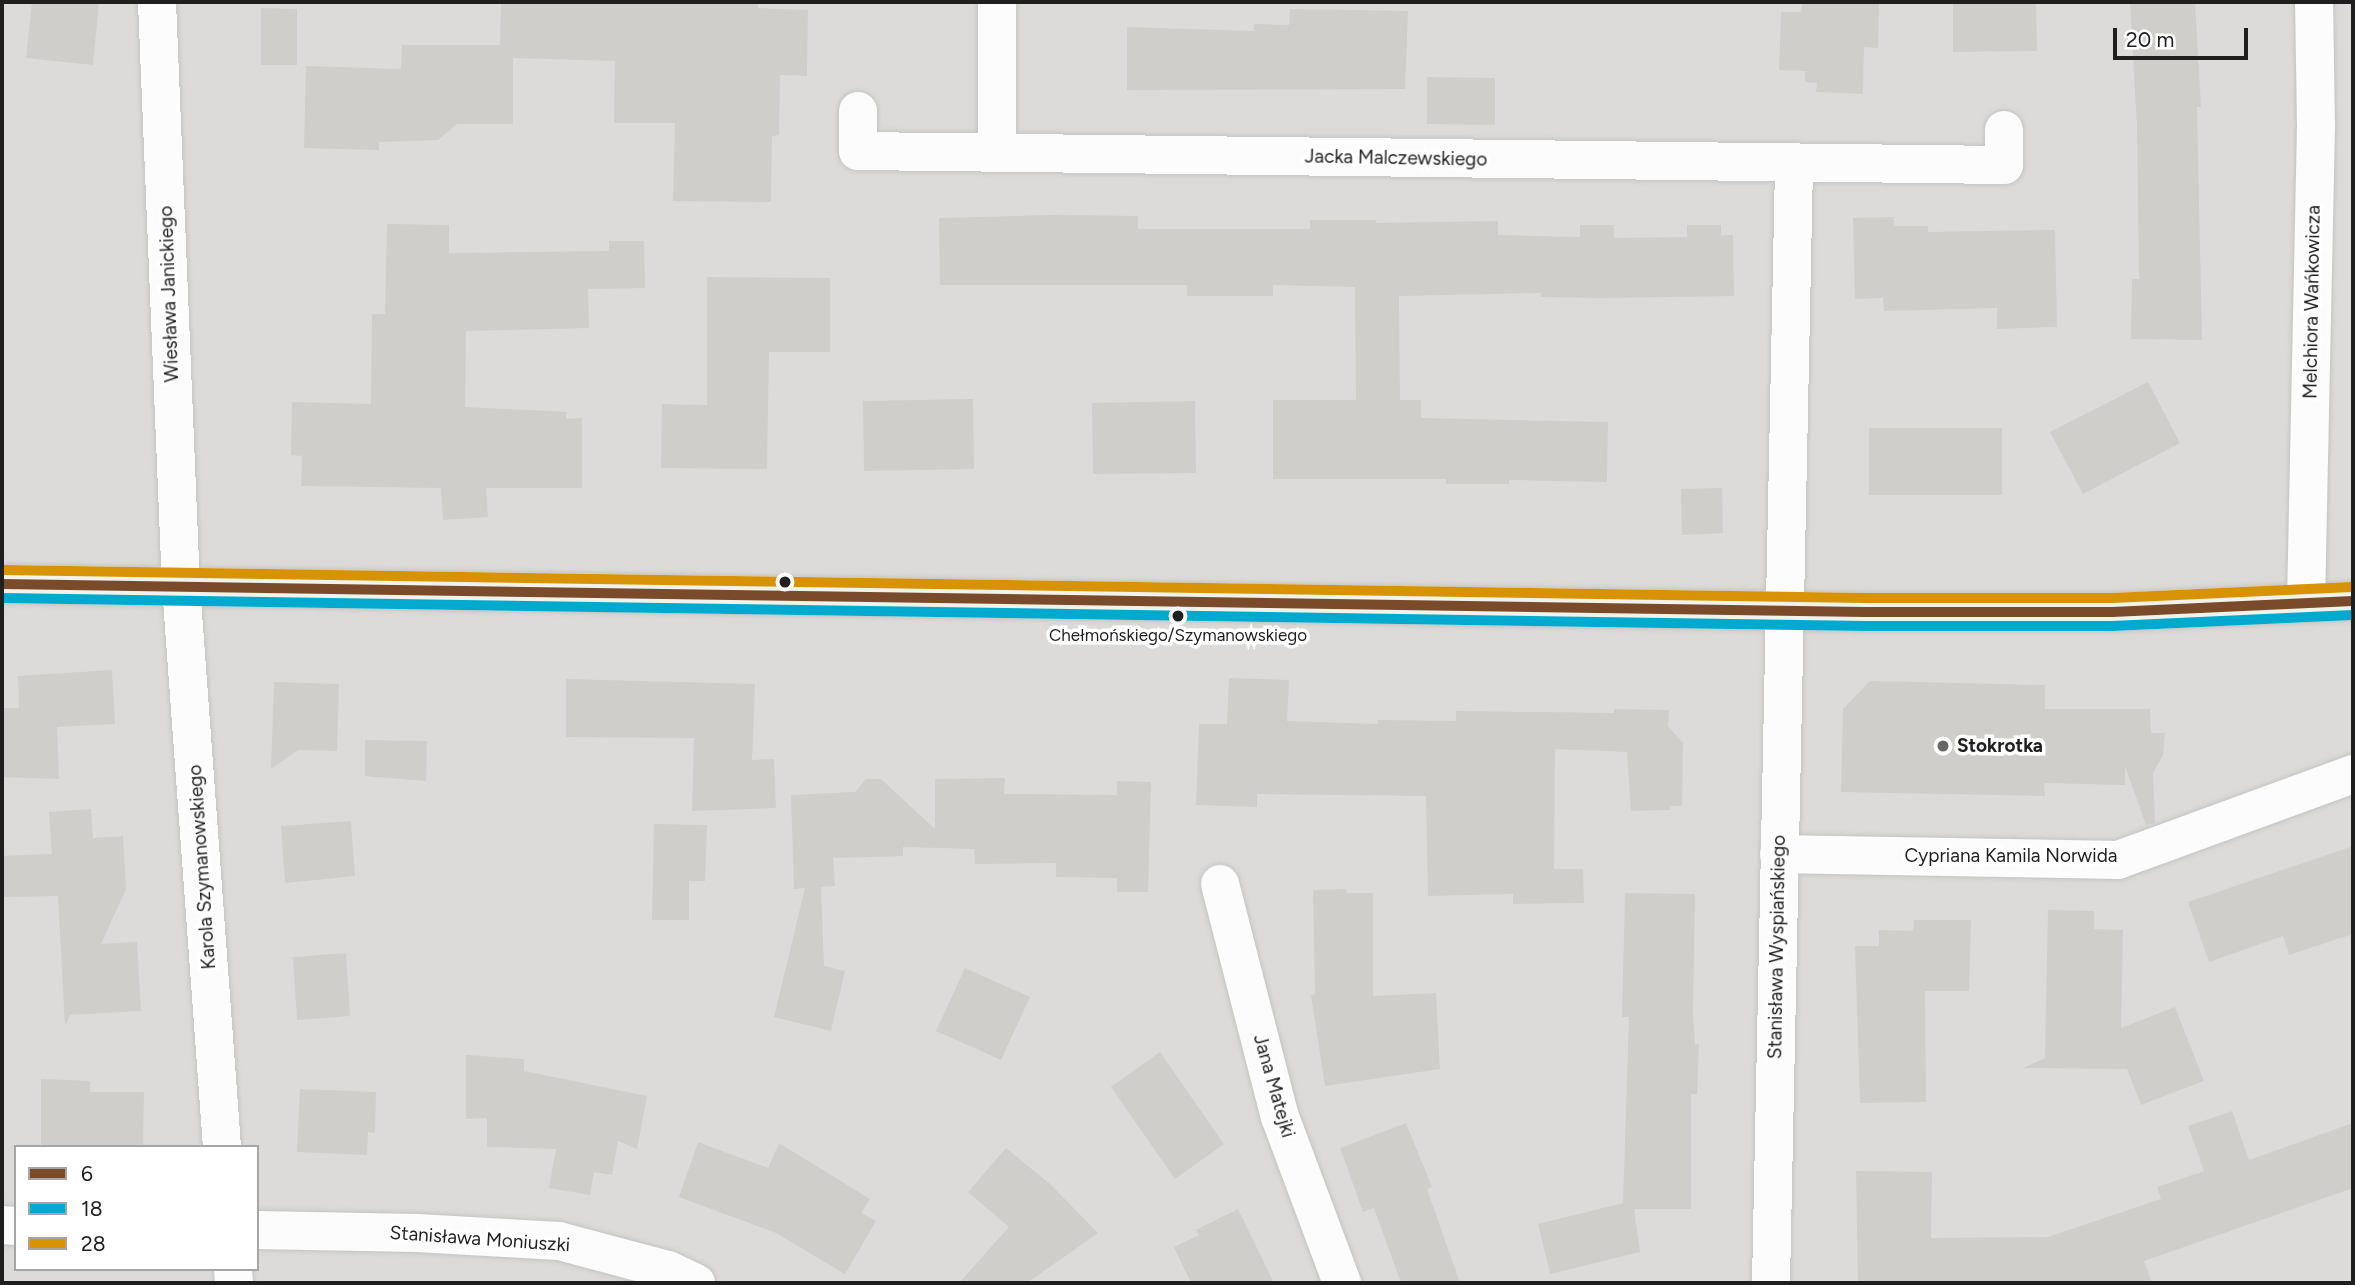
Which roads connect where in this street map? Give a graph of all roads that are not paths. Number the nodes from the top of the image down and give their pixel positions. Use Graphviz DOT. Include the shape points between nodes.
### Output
graph roads {
  1 [pos="156,2"];
  2 [pos="998,2"];
  3 [pos="2314,2"];
  4 [pos="858,111"];
  5 [pos="2004,131"];
  6 [pos="997,152"];
  7 [pos="1794,164"];
  8 [pos="2,584"];
  9 [pos="181,586"];
  10 [pos="2353,601"];
  11 [pos="2306,603"];
  12 [pos="1784,610"];
  13 [pos="2353,774"];
  14 [pos="1779,853"];
  15 [pos="1220,884"];
  16 [pos="222,1145"];
  17 [pos="259,1230"];
  18 [pos="696,1283"];
  19 [pos="1342,1283"];
  20 [pos="1771,1283"];
  1 -- 9 [label="street, Wiesława Janickiego"];
  2 -- 6 [label="street"];
  3 -- 11 [label="street, Melchiora Wańkowicza" via="2316,126"];
  4 -- 6 [label="street, Jacka Malczewskiego" via="858,151"];
  5 -- 7 [label="street, Jacka Malczewskiego" via="2004,165"];
  6 -- 7 [label="street, Jacka Malczewskiego"];
  7 -- 12 [label="street"];
  8 -- 9 [label="street"];
  9 -- 12 [label="street"];
  9 -- 16 [label="street, Karola Szymanowskiego"];
  10 -- 11 [label="street"];
  11 -- 12 [label="street" via="2112,612"];
  12 -- 14 [label="street, Stanisława Wyspiańskiego"];
  13 -- 14 [label="street, Cypriana Kamila Norwida" via="2118,860"];
  14 -- 20 [label="street, Stanisława Wyspiańskiego"];
  15 -- 19 [label="street, Jana Matejki" via="1280,1117"];
  17 -- 18 [label="street, Stanisława Moniuszki" via="559,1241 668,1270"];
}
